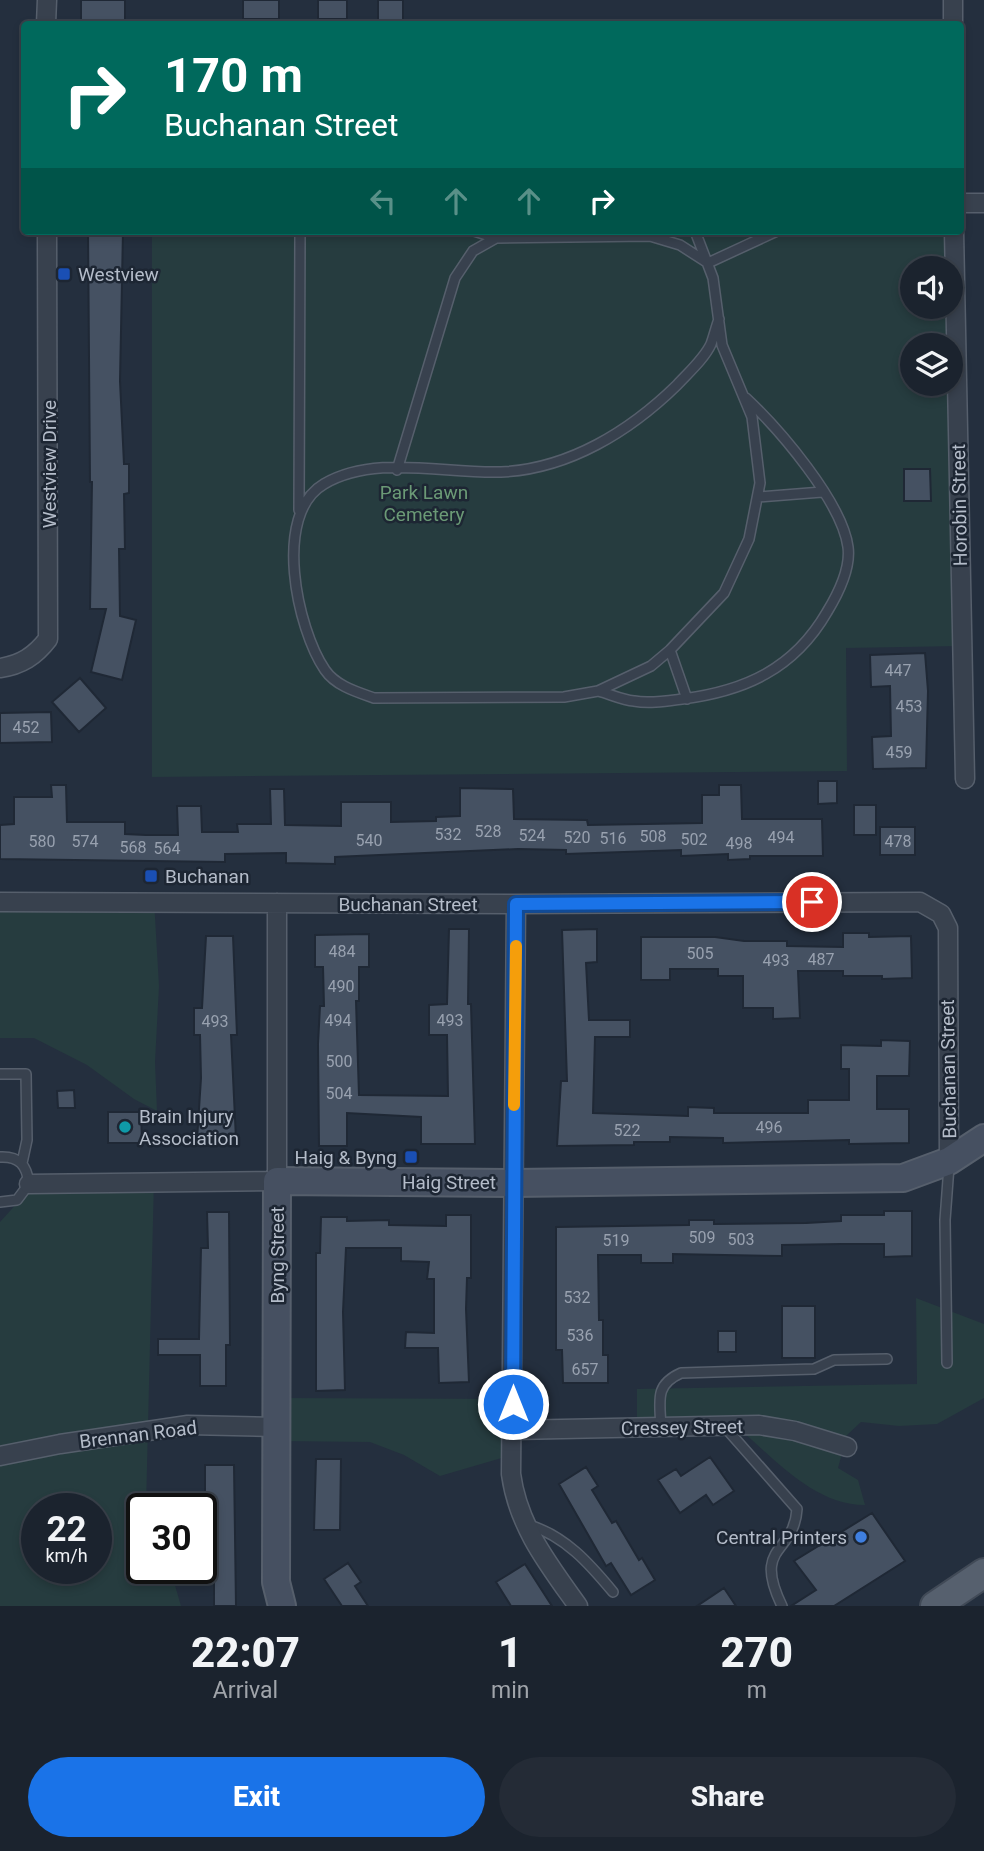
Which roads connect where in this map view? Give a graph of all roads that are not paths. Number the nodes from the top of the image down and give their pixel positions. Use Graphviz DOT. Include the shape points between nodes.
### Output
graph roads {
  1 [pos="47,0"];
  2 [pos="953,0"];
  3 [pos="46,21"];
  4 [pos="953,21"];
  5 [pos="964,203"];
  6 [pos="984,203"];
  7 [pos="47,235"];
  8 [pos="300,235"];
  9 [pos="487,235"];
  10 [pos="697,235"];
  11 [pos="768,235"];
  12 [pos="954,235"];
  13 [pos="496,238"];
  14 [pos="708,263"];
  15 [pos="719,319"];
  16 [pos="742,394"];
  17 [pos="397,470"];
  18 [pos="822,492"];
  19 [pos="758,497"];
  20 [pos="299,512"];
  21 [pos="670,650"];
  22 [pos="0,668"];
  23 [pos="598,691"];
  24 [pos="687,699"];
  25 [pos="965,779"];
  26 [pos="0,902"];
  27 [pos="276,903"];
  28 [pos="516,904"];
  29 [pos="0,1074"];
  30 [pos="984,1138"];
  31 [pos="0,1157"];
  32 [pos="949,1161"];
  33 [pos="22,1163"];
  34 [pos="277,1181"];
  35 [pos="514,1183"];
  36 [pos="29,1184"];
  37 [pos="0,1202"];
  38 [pos="887,1359"];
  39 [pos="947,1363"];
  40 [pos="724,1426"];
  41 [pos="277,1427"];
  42 [pos="660,1428"];
  43 [pos="513,1430"];
  44 [pos="847,1447"];
  45 [pos="0,1456"];
  46 [pos="524,1523"];
  47 [pos="984,1573"];
  48 [pos="613,1592"];
  49 [pos="282,1606"];
  50 [pos="578,1606"];
  51 [pos="782,1606"];
  52 [pos="935,1606"];
  1 -- 3 [label="street"];
  2 -- 4 [label="street"];
  5 -- 6 [label="street"];
  7 -- 22 [label="street, Westview Drive" via="48,639 24,662"];
  8 -- 20 [label="lane"];
  9 -- 13 [label="lane"];
  10 -- 14 [label="lane"];
  11 -- 14 [label="lane"];
  12 -- 25 [label="street, Horobin Street"];
  13 -- 14 [label="lane" via="650,236 680,245"];
  13 -- 17 [label="lane" via="473,251 455,278"];
  14 -- 15 [label="lane"];
  15 -- 16 [label="lane" via="722,345"];
  15 -- 17 [label="lane" via="710,346 687,374 653,408 592,448 563,460 502,472"];
  16 -- 18 [label="lane" via="772,424"];
  16 -- 19 [label="lane" via="752,417"];
  17 -- 20 [label="lane" via="356,471 336,478 320,486"];
  18 -- 19 [label="lane"];
  18 -- 24 [label="lane" via="839,519 848,548 835,600 816,631 797,653 754,682"];
  19 -- 21 [label="lane" via="749,539 724,593"];
  20 -- 23 [label="lane" via="293,542 301,613 325,670 351,691 374,698 564,697"];
  21 -- 23 [label="lane" via="650,666"];
  21 -- 24 [label="lane"];
  23 -- 24 [label="lane" via="635,702"];
  26 -- 27 [label="street, Buchanan Street"];
  27 -- 28 [label="street, Buchanan Street"];
  27 -- 34 [label="street, Byng Street"];
  28 -- 32 [label="street, Buchanan Street" via="920,902 932,908 948,928"];
  28 -- 35 [label="street"];
  29 -- 33 [label="lane" via="26,1074 27,1140"];
  30 -- 32 [label="street, Haig Street"];
  31 -- 33 [label="lane"];
  32 -- 35 [label="street, Haig Street" via="903,1178 857,1181"];
  32 -- 39 [label="lane"];
  33 -- 36 [label="lane"];
  34 -- 35 [label="street, Haig Street"];
  34 -- 36 [label="street, Haig Street"];
  34 -- 41 [label="street, Byng Street"];
  35 -- 43 [label="street"];
  36 -- 37 [label="lane" via="17,1200"];
  38 -- 42 [label="lane" via="834,1360 814,1369 681,1373 666,1379 660,1388"];
  40 -- 42 [label="street, Cressey Street"];
  40 -- 44 [label="street, Cressey Street" via="796,1431"];
  40 -- 51 [label="lane" via="797,1509 796,1525 774,1552 770,1570"];
  41 -- 45 [label="street, Brennan Road" via="188,1425"];
  41 -- 49 [label="street, Byng Street" via="276,1582"];
  42 -- 43 [label="street, Cressey Street"];
  43 -- 46 [label="street" via="511,1474"];
  46 -- 48 [label="lane" via="546,1530 577,1552"];
  46 -- 50 [label="street"];
  47 -- 52 [label="main road"];
}
